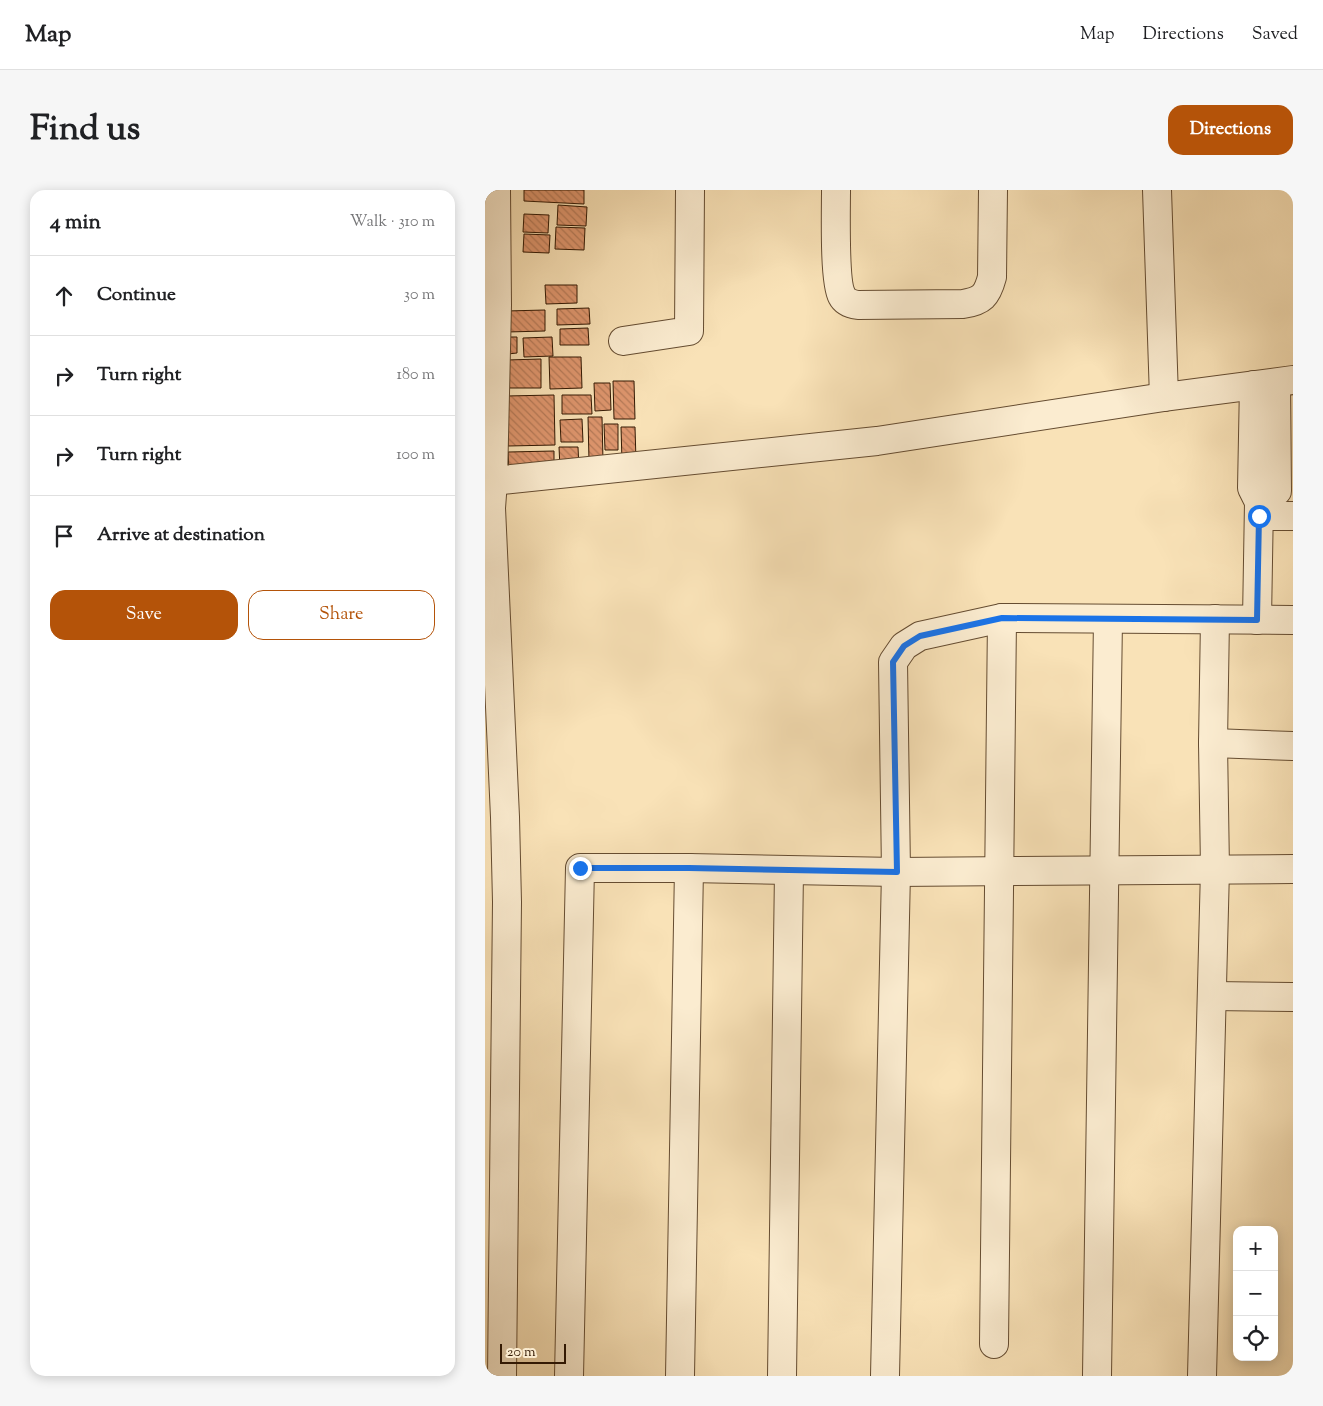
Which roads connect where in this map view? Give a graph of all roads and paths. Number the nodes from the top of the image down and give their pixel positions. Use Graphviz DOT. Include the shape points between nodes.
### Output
graph roads {
  1 [pos="496,190"];
  2 [pos="690,190"];
  3 [pos="836,190"];
  4 [pos="993,190"];
  5 [pos="1157,190"];
  6 [pos="623,341"];
  7 [pos="1274,383"];
  8 [pos="1164,397"];
  9 [pos="493,481"];
  10 [pos="1259,509"];
  11 [pos="1293,516"];
  12 [pos="1002,618"];
  13 [pos="1108,619"];
  14 [pos="1215,619"];
  15 [pos="1257,620"];
  16 [pos="1293,620"];
  17 [pos="1213,743"];
  18 [pos="1293,746"];
  19 [pos="689,868"];
  20 [pos="1215,869"];
  21 [pos="1104,870"];
  22 [pos="1293,870"];
  23 [pos="789,871"];
  24 [pos="999,871"];
  25 [pos="897,872"];
  26 [pos="1212,996"];
  27 [pos="1293,997"];
  28 [pos="994,1344"];
  29 [pos="502,1376"];
  30 [pos="569,1376"];
  31 [pos="680,1376"];
  32 [pos="782,1376"];
  33 [pos="885,1376"];
  34 [pos="1097,1376"];
  35 [pos="1202,1376"];
  1 -- 9 [label="street"];
  2 -- 6 [label="street" via="689,330"];
  3 -- 4 [label="street" via="838,286 845,301 858,306 963,304 982,298 989,290 992,277"];
  5 -- 8 [label="street"];
  7 -- 8 [label="street"];
  7 -- 10 [label="street" via="1252,488"];
  8 -- 9 [label="street" via="877,441"];
  9 -- 29 [label="street" via="491,508 507,902"];
  10 -- 11 [label="street"];
  10 -- 15 [label="street"];
  12 -- 13 [label="street"];
  12 -- 24 [label="street"];
  12 -- 25 [label="street" via="920,636 904,646 893,662"];
  13 -- 14 [label="street"];
  13 -- 21 [label="street"];
  14 -- 15 [label="street"];
  14 -- 17 [label="street"];
  15 -- 16 [label="street"];
  17 -- 18 [label="street"];
  17 -- 20 [label="street"];
  19 -- 23 [label="street"];
  19 -- 30 [label="street" via="580,868"];
  19 -- 31 [label="street"];
  20 -- 21 [label="street"];
  20 -- 22 [label="street"];
  20 -- 26 [label="street"];
  21 -- 24 [label="street"];
  21 -- 34 [label="street"];
  23 -- 25 [label="street"];
  23 -- 32 [label="street"];
  24 -- 25 [label="street"];
  24 -- 28 [label="street"];
  25 -- 33 [label="street"];
  26 -- 27 [label="street"];
  26 -- 35 [label="street"];
}
